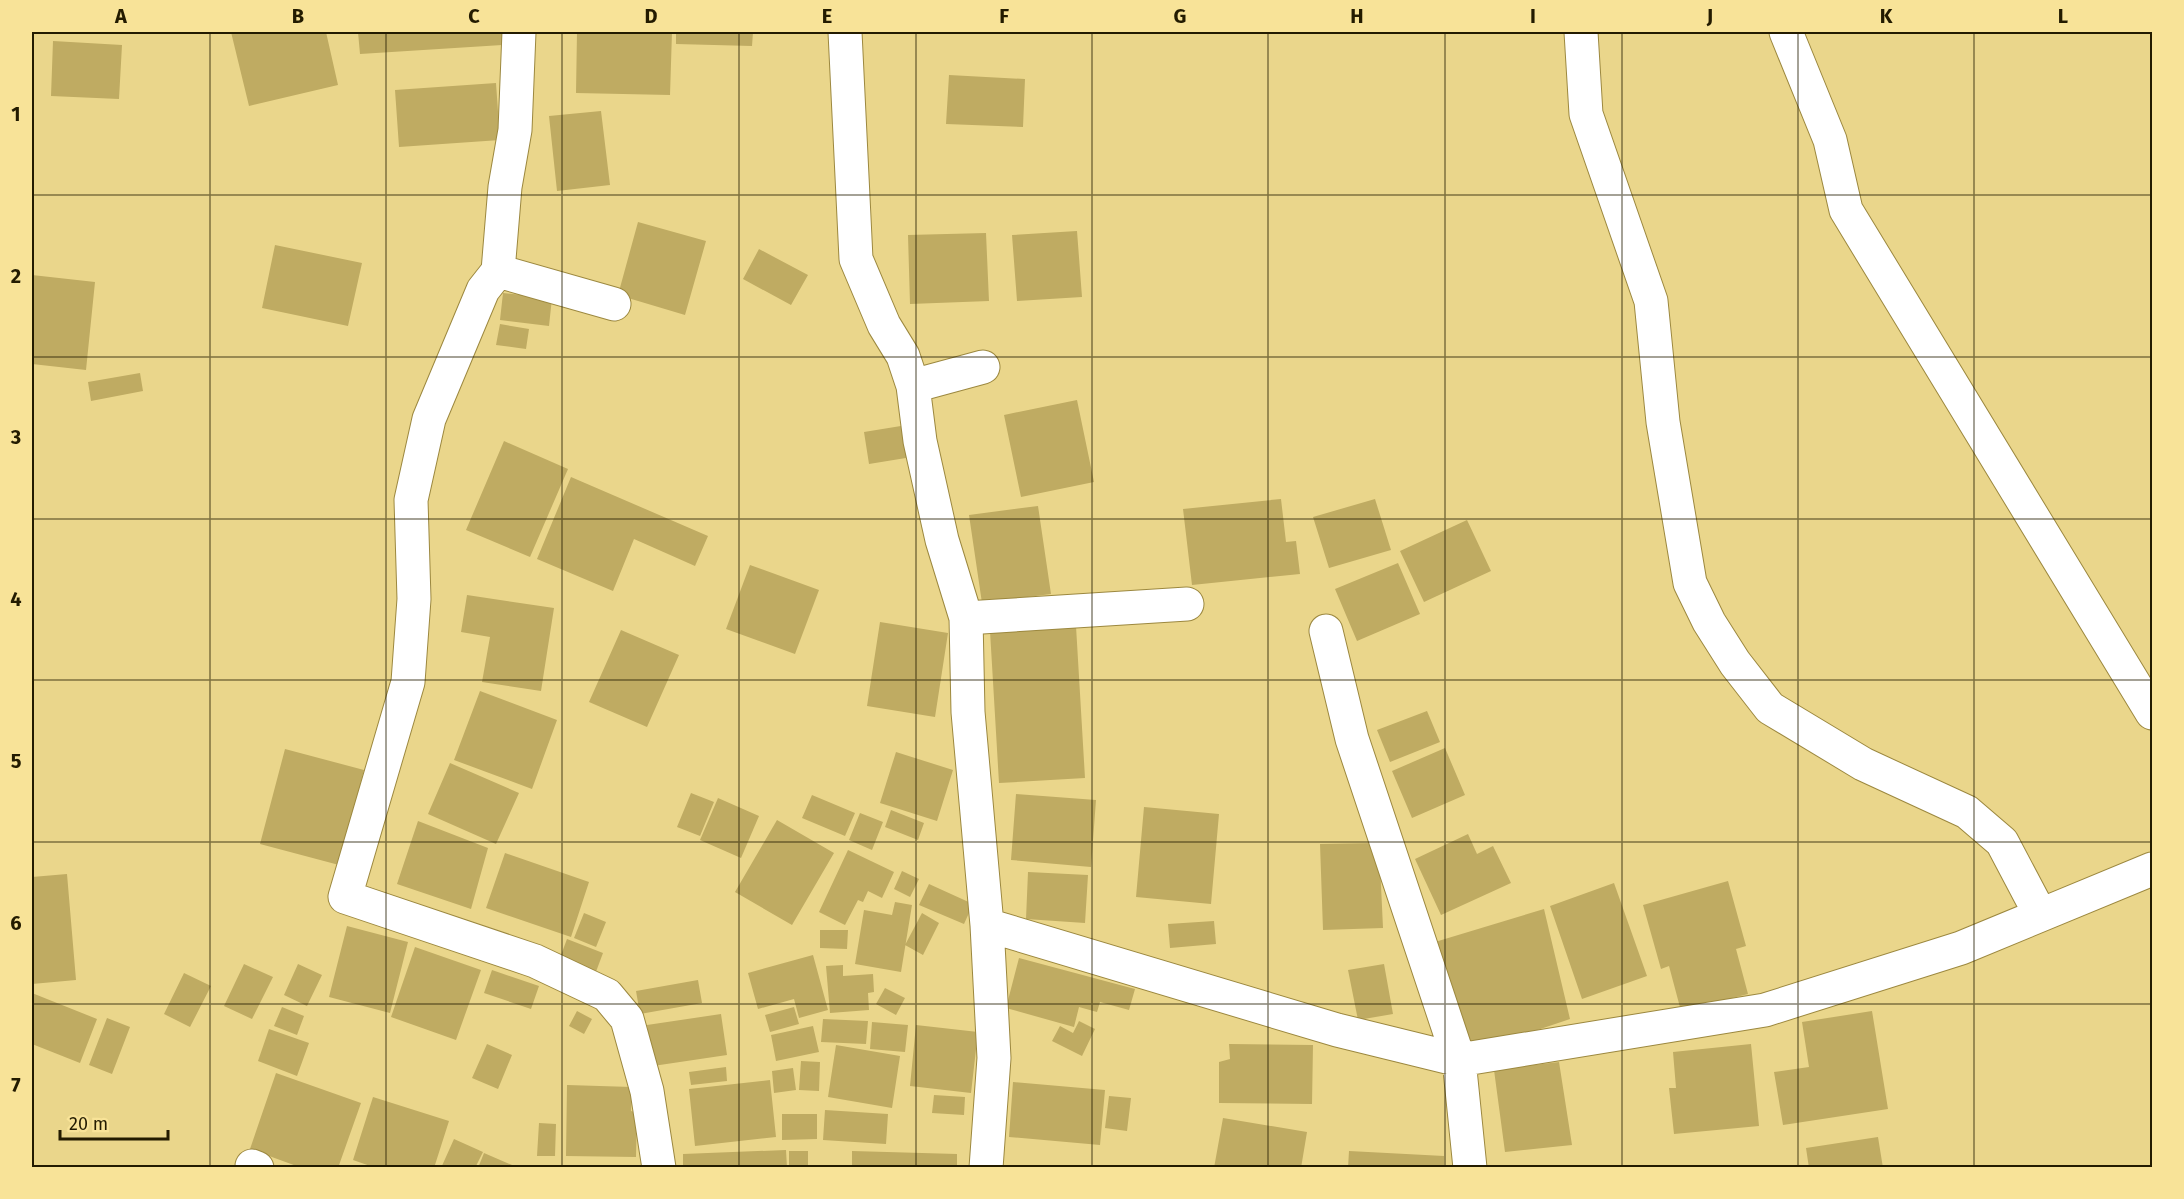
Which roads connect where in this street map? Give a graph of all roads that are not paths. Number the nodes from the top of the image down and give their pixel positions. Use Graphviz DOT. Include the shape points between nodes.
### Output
graph roads {
  1 [pos="519,32"];
  2 [pos="845,32"];
  3 [pos="1581,32"];
  4 [pos="1786,32"];
  5 [pos="498,271"];
  6 [pos="614,304"];
  7 [pos="983,367"];
  8 [pos="914,386"];
  9 [pos="1187,604"];
  10 [pos="966,618"];
  11 [pos="1326,631"];
  12 [pos="2152,713"];
  13 [pos="2152,869"];
  14 [pos="2040,914"];
  15 [pos="987,925"];
  16 [pos="1459,1060"];
  17 [pos="659,1167"];
  18 [pos="986,1167"];
  19 [pos="1470,1167"];
  1 -- 5 [label="street" via="515,130 505,187"];
  2 -- 8 [label="street" via="856,259"];
  3 -- 14 [label="street" via="1586,114 1651,301 1663,422 1690,583 1709,622 1770,708 1863,764 1967,812 2002,842"];
  4 -- 12 [label="street" via="1830,140 1846,210"];
  5 -- 6 [label="street"];
  5 -- 17 [label="street" via="483,290 429,419 411,500 414,599 408,682 345,897 535,962 607,995 627,1019 647,1091"];
  7 -- 8 [label="street"];
  8 -- 10 [label="street" via="920,441"];
  9 -- 10 [label="street"];
  10 -- 15 [label="street" via="968,712"];
  11 -- 16 [label="street" via="1352,739"];
  13 -- 14 [label="street"];
  14 -- 16 [label="street" via="1960,948 1765,1010"];
  15 -- 16 [label="street" via="1337,1030"];
  15 -- 18 [label="street" via="994,1058"];
  16 -- 19 [label="street"];
}
